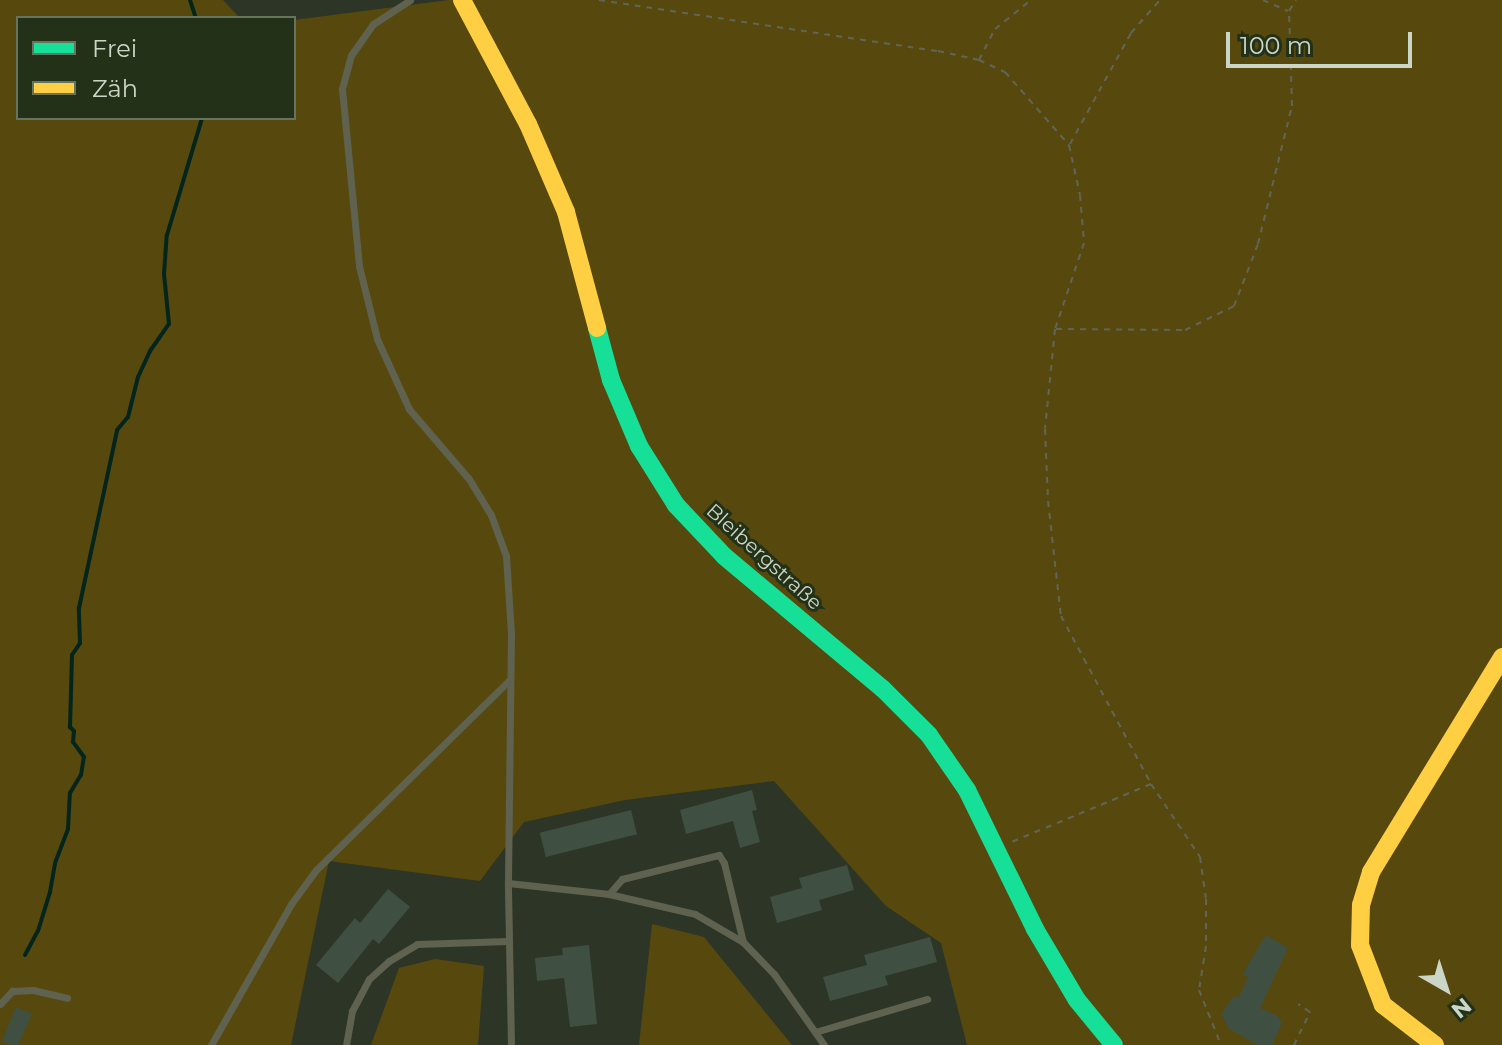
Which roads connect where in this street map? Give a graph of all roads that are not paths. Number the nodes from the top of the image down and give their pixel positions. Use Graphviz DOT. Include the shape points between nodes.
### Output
graph roads {
  1 [pos="410,0"];
  2 [pos="462,0"];
  3 [pos="1502,657"];
  4 [pos="509,681"];
  5 [pos="508,883"];
  6 [pos="609,894"];
  7 [pos="508,941"];
  8 [pos="743,942"];
  9 [pos="67,998"];
  10 [pos="927,999"];
  11 [pos="0,1004"];
  12 [pos="815,1032"];
  13 [pos="211,1045"];
  14 [pos="346,1045"];
  15 [pos="511,1045"];
  16 [pos="824,1045"];
  17 [pos="1114,1045"];
  18 [pos="1435,1045"];
  1 -- 4 [label="lane" via="373,24 351,55 342,89 359,266 377,339 409,409 469,479 491,515 506,556"];
  2 -- 17 [label="street, Bleibergstraße" via="535,139 566,212 611,380 639,446 676,505 724,556 883,689 929,735 967,790 1077,1000"];
  3 -- 18 [label="street" via="1371,872 1361,905 1360,945 1383,1005"];
  4 -- 5 [label="lane"];
  4 -- 13 [label="lane" via="316,870"];
  5 -- 6 [label="lane"];
  5 -- 7 [label="lane"];
  6 -- 8 [label="lane" via="695,914"];
  6 -- 8 [label="lane" via="622,879 719,855"];
  7 -- 14 [label="lane" via="417,944 389,961 369,979 352,1011"];
  7 -- 15 [label="lane"];
  8 -- 12 [label="lane" via="774,974"];
  9 -- 11 [label="lane" via="12,991"];
  10 -- 12 [label="lane"];
  12 -- 16 [label="lane"];
}
